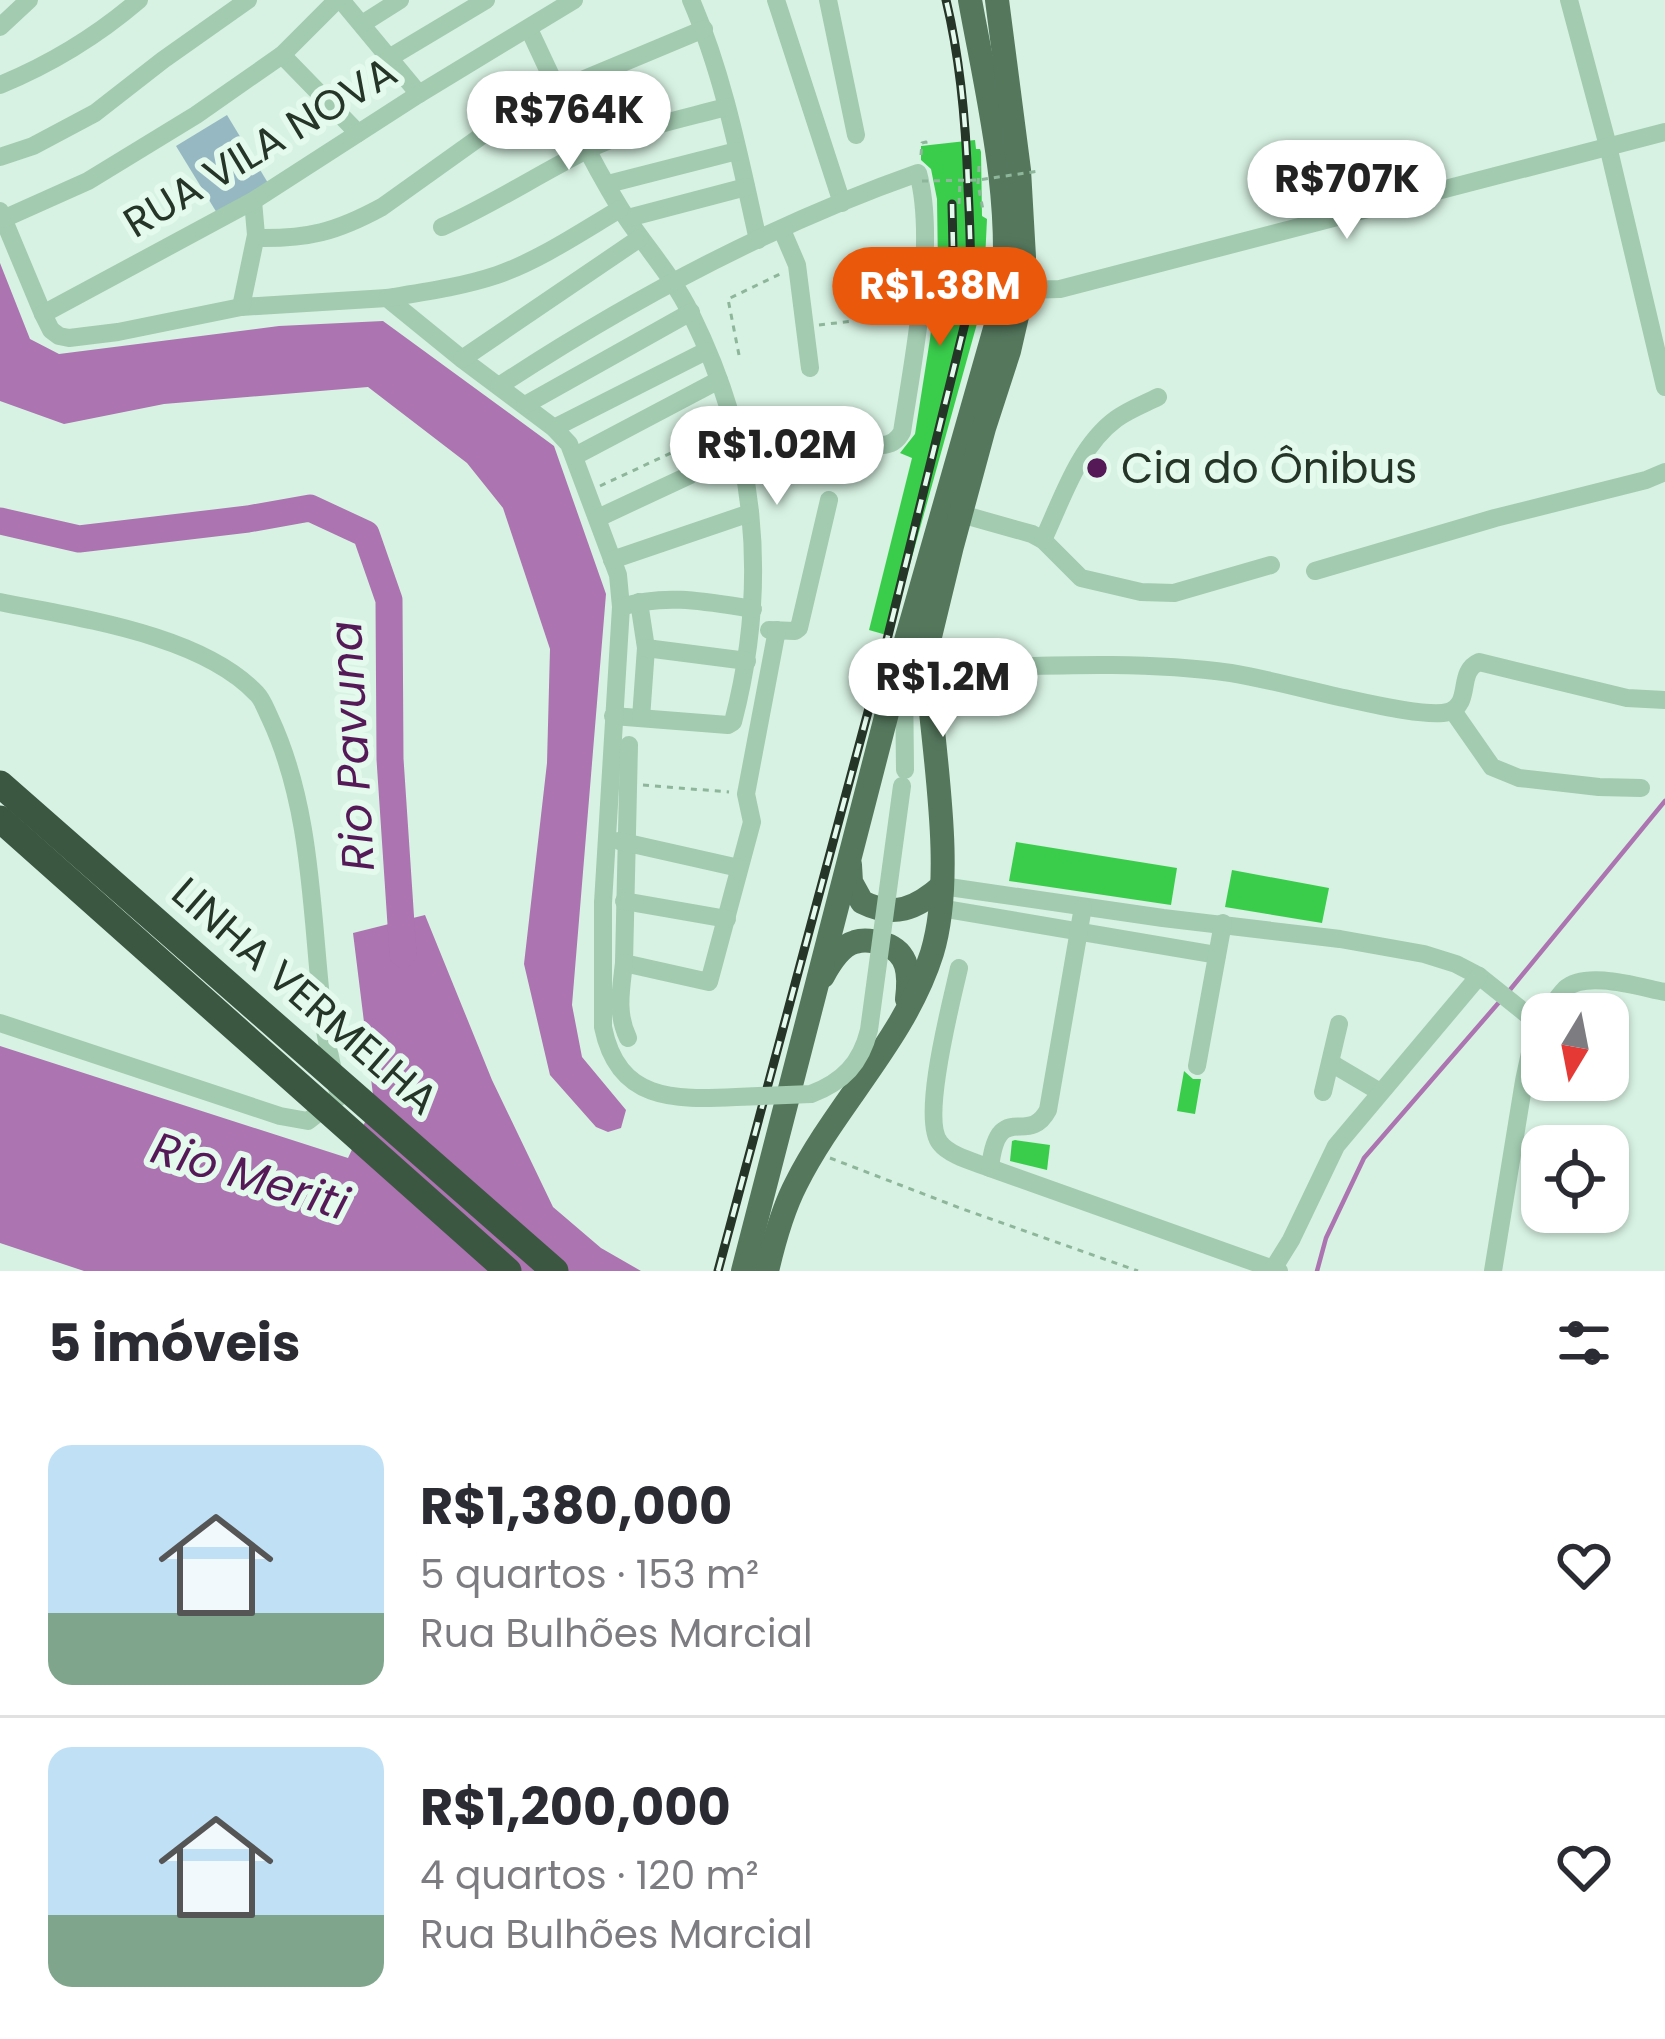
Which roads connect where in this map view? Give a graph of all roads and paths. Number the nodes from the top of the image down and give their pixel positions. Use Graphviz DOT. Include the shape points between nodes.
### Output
graph roads {
  1 [pos="29,0"];
  2 [pos="139,0"];
  3 [pos="248,0"];
  4 [pos="339,0"];
  5 [pos="400,0"];
  6 [pos="486,0"];
  7 [pos="534,0"];
  8 [pos="574,0"];
  9 [pos="691,0"];
  10 [pos="776,0"];
  11 [pos="828,0"];
  12 [pos="970,0"];
  13 [pos="997,0"];
  14 [pos="1568,0"];
  15 [pos="362,24"];
  16 [pos="536,24"];
  17 [pos="0,27"];
  18 [pos="704,29"];
  19 [pos="282,56"];
  20 [pos="389,58"];
  21 [pos="0,85"];
  22 [pos="557,90"];
  23 [pos="419,94"];
  24 [pos="726,107"];
  25 [pos="1665,132"];
  26 [pos="358,133"];
  27 [pos="856,135"];
  28 [pos="1608,146"];
  29 [pos="926,148"];
  30 [pos="586,149"];
  31 [pos="737,151"];
  32 [pos="0,157"];
  33 [pos="1039,171"];
  34 [pos="920,177"];
  35 [pos="960,181"];
  36 [pos="978,181"];
  37 [pos="608,184"];
  38 [pos="746,187"];
  39 [pos="253,201"];
  40 [pos="842,203"];
  41 [pos="959,204"];
  42 [pos="983,208"];
  43 [pos="624,214"];
  44 [pos="1,215"];
  45 [pos="442,226"];
  46 [pos="782,230"];
  47 [pos="256,238"];
  48 [pos="640,238"];
  49 [pos="758,240"];
  50 [pos="797,265"];
  51 [pos="671,281"];
  52 [pos="1023,290"];
  53 [pos="387,298"];
  54 [pos="241,307"];
  55 [pos="691,312"];
  56 [pos="43,314"];
  57 [pos="853,321"];
  58 [pos="805,327"];
  59 [pos="706,351"];
  60 [pos="740,356"];
  61 [pos="462,359"];
  62 [pos="810,368"];
  63 [pos="719,380"];
  64 [pos="499,386"];
  65 [pos="1665,387"];
  66 [pos="1158,397"];
  67 [pos="525,405"];
  68 [pos="734,424"];
  69 [pos="554,428"];
  70 [pos="849,436"];
  71 [pos="575,456"];
  72 [pos="1665,472"];
  73 [pos="690,475"];
  74 [pos="587,492"];
  75 [pos="829,500"];
  76 [pos="750,513"];
  77 [pos="961,514"];
  78 [pos="598,518"];
  79 [pos="1043,541"];
  80 [pos="944,544"];
  81 [pos="613,560"];
  82 [pos="1271,565"];
  83 [pos="1315,571"];
  84 [pos="0,602"];
  85 [pos="630,605"];
  86 [pos="753,609"];
  87 [pos="752,630"];
  88 [pos="777,630"];
  89 [pos="646,648"];
  90 [pos="903,651"];
  91 [pos="747,661"];
  92 [pos="928,681"];
  93 [pos="1665,700"];
  94 [pos="1453,711"];
  95 [pos="613,716"];
  96 [pos="641,718"];
  97 [pos="629,745"];
  98 [pos="904,778"];
  99 [pos="626,783"];
  100 [pos="0,784"];
  101 [pos="1641,788"];
  102 [pos="746,794"];
  103 [pos="0,819"];
  104 [pos="617,841"];
  105 [pos="849,857"];
  106 [pos="739,868"];
  107 [pos="941,897"];
  108 [pos="624,901"];
  109 [pos="1083,907"];
  110 [pos="727,919"];
  111 [pos="1222,923"];
  112 [pos="1078,931"];
  113 [pos="1217,955"];
  114 [pos="624,963"];
  115 [pos="959,968"];
  116 [pos="1484,979"];
  117 [pos="1665,992"];
  118 [pos="1562,993"];
  119 [pos="812,996"];
  120 [pos="1521,1008"];
  121 [pos="905,1013"];
  122 [pos="0,1022"];
  123 [pos="1339,1024"];
  124 [pos="628,1037"];
  125 [pos="1331,1063"];
  126 [pos="1197,1066"];
  127 [pos="1323,1092"];
  128 [pos="1380,1092"];
  129 [pos="1521,1099"];
  130 [pos="815,1153"];
  131 [pos="990,1168"];
  132 [pos="1276,1270"];
  133 [pos="508,1271"];
  134 [pos="555,1271"];
  135 [pos="743,1271"];
  136 [pos="767,1271"];
  137 [pos="1138,1271"];
  138 [pos="1493,1271"];
  1 -- 17 [label="street"];
  2 -- 21 [label="street" via="86,41"];
  3 -- 32 [label="street" via="95,113"];
  4 -- 15 [label="street"];
  4 -- 19 [label="street"];
  5 -- 15 [label="street"];
  6 -- 20 [label="street"];
  7 -- 16 [label="street"];
  8 -- 16 [label="street, RUA VILA NOVA"];
  9 -- 18 [label="street"];
  10 -- 40 [label="street"];
  11 -- 27 [label="street"];
  12 -- 80 [label="main road" via="997,148 1004,287 953,469"];
  13 -- 52 [label="main road" via="1019,170"];
  14 -- 28 [label="street"];
  15 -- 20 [label="street"];
  16 -- 22 [label="street"];
  16 -- 23 [label="street, RUA VILA NOVA"];
  18 -- 22 [label="street"];
  18 -- 24 [label="street"];
  19 -- 26 [label="street"];
  19 -- 44 [label="street" via="88,181"];
  20 -- 23 [label="street"];
  22 -- 30 [label="street"];
  22 -- 47 [label="street" via="364,217 306,237"];
  23 -- 26 [label="street, RUA VILA NOVA"];
  24 -- 30 [label="street"];
  24 -- 31 [label="street"];
  25 -- 28 [label="street"];
  26 -- 39 [label="street, RUA VILA NOVA"];
  28 -- 52 [label="street" via="1060,289"];
  28 -- 65 [label="street"];
  29 -- 34 [label="path" via="922,143"];
  30 -- 37 [label="street"];
  30 -- 45 [label="street"];
  31 -- 37 [label="street"];
  31 -- 38 [label="street"];
  33 -- 36 [label="path, bridge"];
  34 -- 35 [label="path, bridge"];
  34 -- 40 [label="street"];
  34 -- 70 [label="street" via="923,261 902,432 888,446"];
  35 -- 36 [label="path, bridge"];
  35 -- 41 [label="path, bridge"];
  36 -- 42 [label="path"];
  37 -- 43 [label="street"];
  38 -- 43 [label="street"];
  38 -- 49 [label="street"];
  39 -- 47 [label="street"];
  39 -- 56 [label="street, RUA VILA NOVA"];
  40 -- 46 [label="street"];
  43 -- 48 [label="street"];
  43 -- 53 [label="street" via="501,274"];
  44 -- 56 [label="street"];
  46 -- 49 [label="street"];
  46 -- 50 [label="street"];
  47 -- 54 [label="street"];
  48 -- 51 [label="street"];
  48 -- 61 [label="street"];
  49 -- 51 [label="street"];
  50 -- 58 [label="street"];
  50 -- 60 [label="path" via="728,299"];
  51 -- 55 [label="street"];
  51 -- 64 [label="street"];
  52 -- 77 [label="main road"];
  53 -- 54 [label="street"];
  53 -- 61 [label="street"];
  54 -- 56 [label="street" via="69,338 51,330"];
  55 -- 59 [label="street"];
  55 -- 67 [label="street"];
  57 -- 58 [label="path"];
  58 -- 62 [label="street"];
  59 -- 63 [label="street"];
  59 -- 69 [label="street"];
  61 -- 64 [label="street"];
  63 -- 68 [label="street"];
  63 -- 71 [label="street"];
  64 -- 67 [label="street"];
  66 -- 79 [label="street" via="1095,441"];
  67 -- 69 [label="street"];
  68 -- 74 [label="path"];
  68 -- 76 [label="street"];
  69 -- 71 [label="street"];
  71 -- 74 [label="street"];
  72 -- 83 [label="street"];
  73 -- 78 [label="street"];
  74 -- 78 [label="street"];
  75 -- 88 [label="street" via="800,628"];
  76 -- 81 [label="street"];
  76 -- 86 [label="street"];
  77 -- 79 [label="street"];
  77 -- 80 [label="main road"];
  78 -- 81 [label="street"];
  79 -- 82 [label="street" via="1082,578 1142,592 1174,593"];
  80 -- 90 [label="main road"];
  80 -- 92 [label="main road"];
  81 -- 85 [label="street"];
  84 -- 122 [label="street" via="153,635 219,664 259,695 298,803 339,1097 308,1121 280,1116"];
  85 -- 86 [label="street" via="695,599"];
  85 -- 89 [label="street"];
  85 -- 95 [label="street"];
  86 -- 87 [label="street"];
  87 -- 88 [label="street"];
  87 -- 91 [label="street"];
  88 -- 102 [label="street"];
  89 -- 91 [label="street"];
  89 -- 96 [label="street"];
  90 -- 98 [label="street"];
  90 -- 105 [label="main road"];
  91 -- 96 [label="street" via="728,725"];
  92 -- 94 [label="street" via="1057,664 1201,670 1376,705"];
  92 -- 98 [label="street"];
  92 -- 107 [label="main road"];
  93 -- 94 [label="street" via="1479,662 1469,667"];
  94 -- 101 [label="street" via="1492,767 1519,778"];
  95 -- 96 [label="street"];
  95 -- 104 [label="street"];
  97 -- 99 [label="street"];
  98 -- 104 [label="street, bridge" via="869,1030 848,1073 812,1094 681,1099 623,1073 603,1027 603,903"];
  99 -- 102 [label="path"];
  99 -- 104 [label="street"];
  100 -- 134 [label="highway, LINHA VERMELHA, bridge"];
  102 -- 106 [label="street" via="752,822"];
  103 -- 133 [label="highway, LINHA VERMELHA, bridge"];
  104 -- 106 [label="street"];
  104 -- 108 [label="street"];
  105 -- 107 [label="main road" via="855,893 873,908 904,910"];
  105 -- 119 [label="main road"];
  106 -- 110 [label="street"];
  107 -- 109 [label="street"];
  107 -- 112 [label="street"];
  107 -- 121 [label="main road" via="932,955"];
  108 -- 110 [label="street"];
  108 -- 114 [label="street"];
  109 -- 111 [label="street"];
  109 -- 112 [label="street"];
  110 -- 114 [label="street" via="710,982"];
  111 -- 113 [label="street"];
  111 -- 116 [label="street" via="1424,954"];
  112 -- 113 [label="street"];
  112 -- 131 [label="street" via="1048,1110 1036,1124 1002,1130"];
  113 -- 126 [label="street"];
  114 -- 124 [label="street" via="620,1004"];
  115 -- 131 [label="street" via="932,1118 940,1144"];
  116 -- 120 [label="street"];
  116 -- 128 [label="street"];
  117 -- 118 [label="street" via="1592,979"];
  119 -- 121 [label="main road" via="845,947 874,941 902,953"];
  119 -- 135 [label="main road"];
  121 -- 130 [label="main road"];
  123 -- 125 [label="street"];
  125 -- 127 [label="street"];
  125 -- 128 [label="street"];
  128 -- 132 [label="street" via="1336,1146"];
  129 -- 138 [label="street"];
  130 -- 136 [label="main road" via="782,1217"];
  130 -- 137 [label="path"];
  131 -- 132 [label="street"];
}
